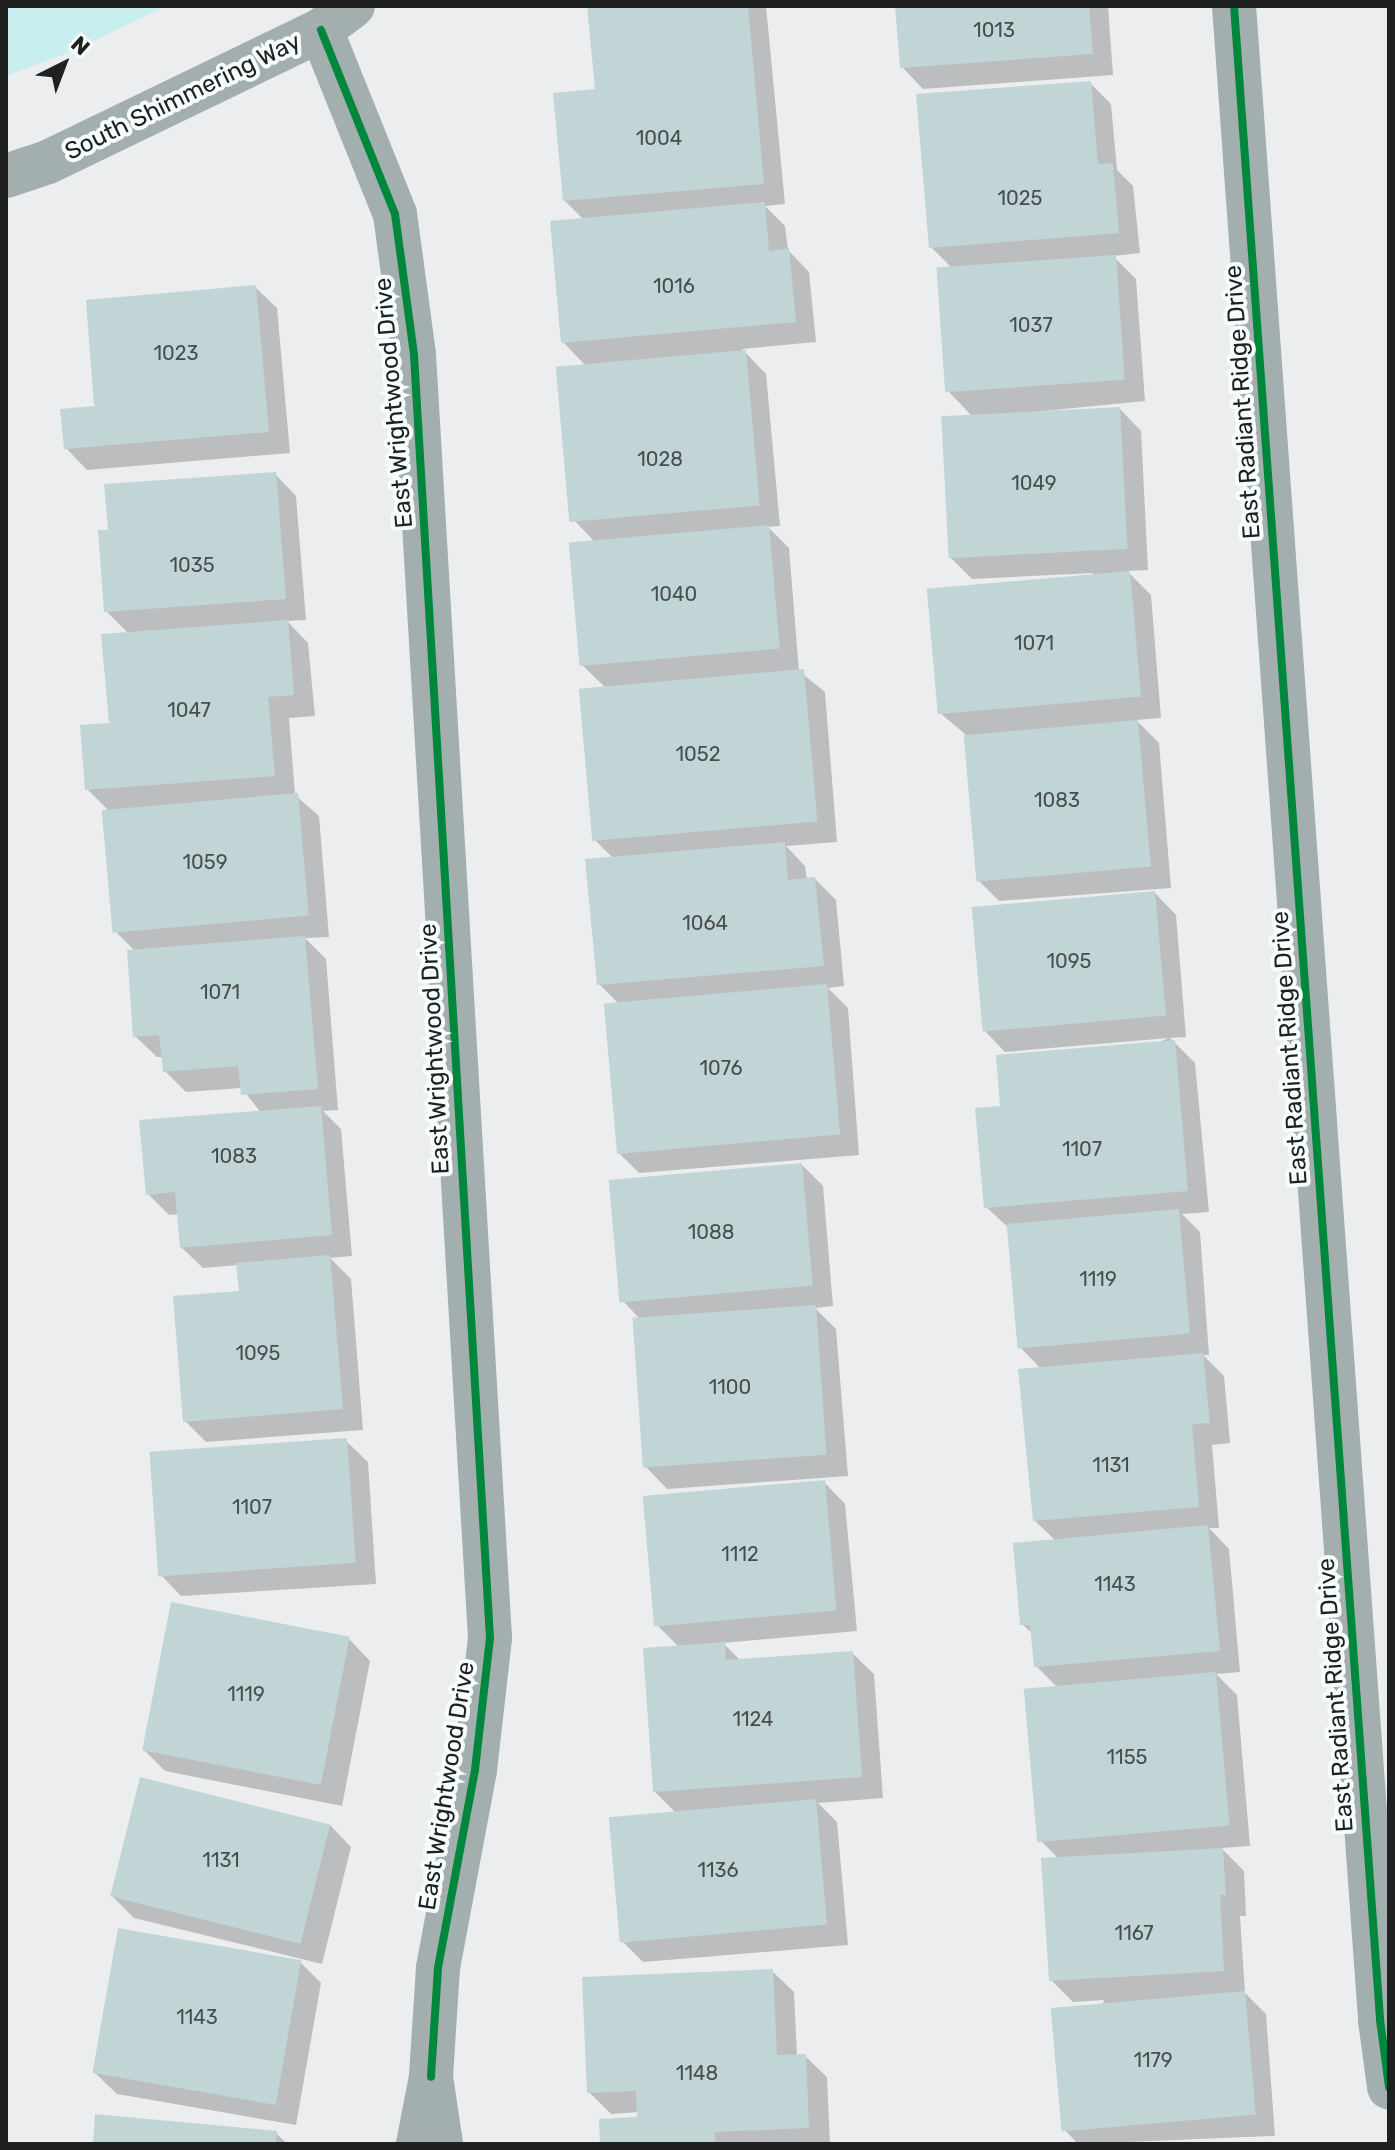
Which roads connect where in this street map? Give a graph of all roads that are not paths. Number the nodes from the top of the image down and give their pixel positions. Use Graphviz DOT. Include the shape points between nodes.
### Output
graph roads {
  1 [pos="1234,6"];
  2 [pos="337,18"];
  3 [pos="6,176"];
  4 [pos="431,2077"];
  5 [pos="1389,2087"];
  6 [pos="418,2144"];
  7 [pos="441,2144"];
  1 -- 5 [label="street, East Radiant Ridge Drive" via="1377,1988"];
  2 -- 3 [label="street, South Shimmering Way" via="48,162"];
  2 -- 4 [label="street, East Wrightwood Drive" via="358,113 395,214 414,355 490,1638 475,1770 438,1968"];
  4 -- 6 [label="street, East Wrightwood Drive"];
  4 -- 7 [label="street, East Wrightwood Drive"];
}
